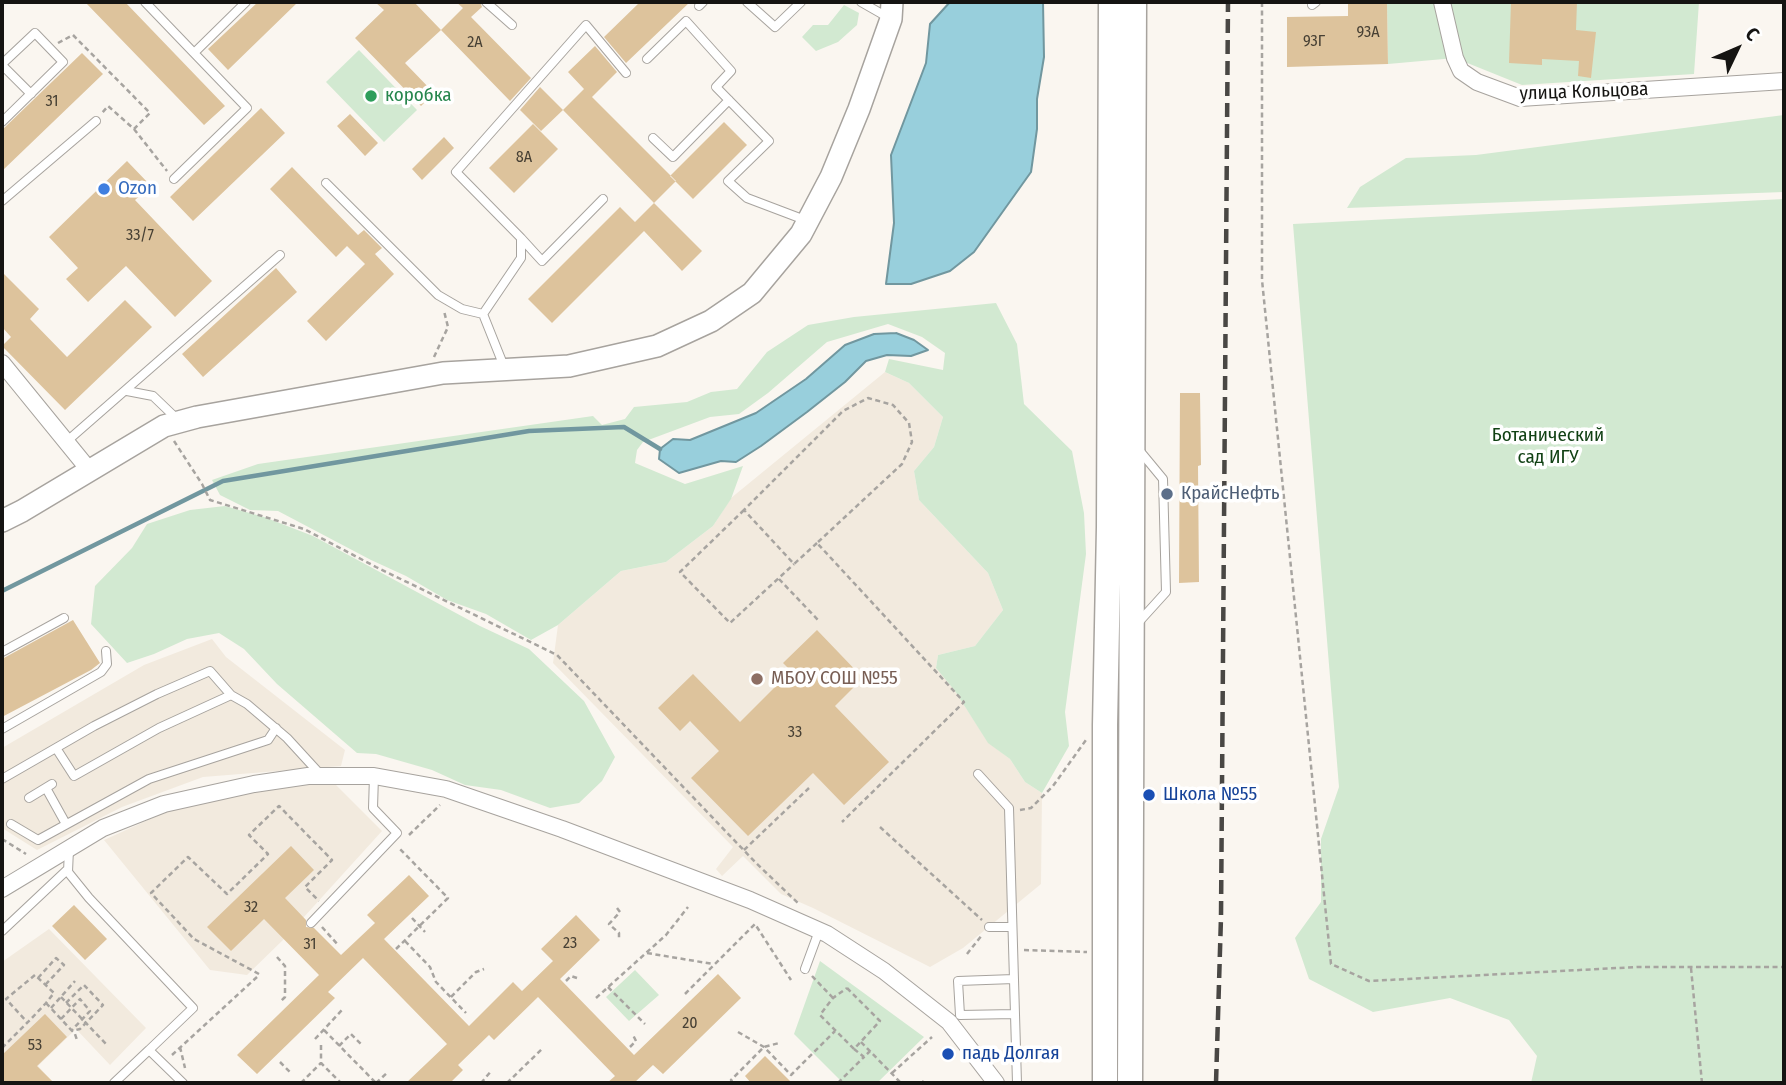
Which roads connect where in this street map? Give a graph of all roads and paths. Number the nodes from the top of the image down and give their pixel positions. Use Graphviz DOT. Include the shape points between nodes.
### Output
graph roads {
  1 [pos="145,2"];
  2 [pos="246,2"];
  3 [pos="486,2"];
  4 [pos="747,2"];
  5 [pos="801,2"];
  6 [pos="861,2"];
  7 [pos="1111,2"];
  8 [pos="1134,2"];
  9 [pos="1262,2"];
  10 [pos="1442,2"];
  11 [pos="892,10"];
  12 [pos="512,24"];
  13 [pos="48,47"];
  14 [pos="194,53"];
  15 [pos="647,59"];
  16 [pos="2,65"];
  17 [pos="626,73"];
  18 [pos="1784,81"];
  19 [pos="30,94"];
  20 [pos="729,100"];
  21 [pos="2,122"];
  22 [pos="93,124"];
  23 [pos="134,129"];
  24 [pos="653,138"];
  25 [pos="174,178"];
  26 [pos="326,183"];
  27 [pos="603,199"];
  28 [pos="2,201"];
  29 [pos="808,221"];
  30 [pos="520,238"];
  31 [pos="280,255"];
  32 [pos="442,298"];
  33 [pos="483,314"];
  34 [pos="433,359"];
  35 [pos="2,363"];
  36 [pos="505,369"];
  37 [pos="127,391"];
  38 [pos="174,428"];
  39 [pos="1132,441"];
  40 [pos="66,442"];
  41 [pos="90,471"];
  42 [pos="744,510"];
  43 [pos="2,521"];
  44 [pos="817,543"];
  45 [pos="794,564"];
  46 [pos="778,578"];
  47 [pos="64,618"];
  48 [pos="818,620"];
  49 [pos="1131,631"];
  50 [pos="106,651"];
  51 [pos="2,652"];
  52 [pos="231,695"];
  53 [pos="275,728"];
  54 [pos="2,729"];
  55 [pos="1088,737"];
  56 [pos="56,748"];
  57 [pos="978,774"];
  58 [pos="322,776"];
  59 [pos="374,776"];
  60 [pos="2,779"];
  61 [pos="809,788"];
  62 [pos="29,799"];
  63 [pos="440,805"];
  64 [pos="1009,812"];
  65 [pos="842,822"];
  66 [pos="11,824"];
  67 [pos="66,824"];
  68 [pos="880,827"];
  69 [pos="406,838"];
  70 [pos="2,839"];
  71 [pos="398,846"];
  72 [pos="69,849"];
  73 [pos="744,850"];
  74 [pos="26,854"];
  75 [pos="67,870"];
  76 [pos="2,889"];
  77 [pos="799,904"];
  78 [pos="325,908"];
  79 [pos="617,908"];
  80 [pos="688,908"];
  81 [pos="412,918"];
  82 [pos="313,922"];
  83 [pos="419,926"];
  84 [pos="989,927"];
  85 [pos="1012,927"];
  86 [pos="2,931"];
  87 [pos="819,931"];
  88 [pos="425,932"];
  89 [pos="619,938"];
  90 [pos="405,941"];
  91 [pos="340,946"];
  92 [pos="396,949"];
  93 [pos="1013,950"];
  94 [pos="1063,951"];
  95 [pos="647,953"];
  96 [pos="967,954"];
  97 [pos="277,957"];
  98 [pos="715,964"];
  99 [pos="1691,967"];
  100 [pos="1784,967"];
  101 [pos="484,969"];
  102 [pos="805,969"];
  103 [pos="812,976"];
  104 [pos="38,978"];
  105 [pos="577,978"];
  106 [pos="1014,979"];
  107 [pos="791,980"];
  108 [pos="75,981"];
  109 [pos="566,981"];
  110 [pos="45,985"];
  111 [pos="608,987"];
  112 [pos="681,990"];
  113 [pos="61,997"];
  114 [pos="451,997"];
  115 [pos="596,998"];
  116 [pos="833,998"];
  117 [pos="280,1002"];
  118 [pos="46,1003"];
  119 [pos="66,1003"];
  120 [pos="51,1008"];
  121 [pos="71,1008"];
  122 [pos="342,1010"];
  123 [pos="466,1013"];
  124 [pos="1015,1014"];
  125 [pos="61,1019"];
  126 [pos="84,1021"];
  127 [pos="27,1022"];
  128 [pos="645,1024"];
  129 [pos="324,1030"];
  130 [pos="72,1031"];
  131 [pos="835,1031"];
  132 [pos="738,1032"];
  133 [pos="633,1035"];
  134 [pos="932,1037"];
  135 [pos="315,1039"];
  136 [pos="77,1040"];
  137 [pos="861,1042"];
  138 [pos="779,1043"];
  139 [pos="361,1044"];
  140 [pos="107,1045"];
  141 [pos="321,1045"];
  142 [pos="339,1046"];
  143 [pos="630,1047"];
  144 [pos="764,1047"];
  145 [pos="2,1048"];
  146 [pos="543,1048"];
  147 [pos="854,1049"];
  148 [pos="149,1050"];
  149 [pos="870,1051"];
  150 [pos="864,1057"];
  151 [pos="280,1062"];
  152 [pos="321,1063"];
  153 [pos="492,1070"];
  154 [pos="387,1072"];
  155 [pos="892,1073"];
  156 [pos="187,1074"];
  157 [pos="292,1074"];
  158 [pos="114,1083"];
  159 [pos="183,1083"];
  160 [pos="301,1083"];
  161 [pos="341,1083"];
  162 [pos="481,1083"];
  163 [pos="507,1083"];
  164 [pos="733,1083"];
  165 [pos="838,1083"];
  166 [pos="901,1083"];
  167 [pos="996,1083"];
  168 [pos="1017,1083"];
  169 [pos="1105,1083"];
  170 [pos="1129,1083"];
  171 [pos="1702,1083"];
  1 -- 14 [label="lane"];
  2 -- 14 [label="lane"];
  3 -- 12 [label="lane"];
  4 -- 5 [label="lane" via="775,27"];
  6 -- 11 [label="lane"];
  7 -- 169 [label="main road"];
  8 -- 39 [label="main road"];
  9 -- 99 [label="path" via="1262,281 1331,964 1370,981"];
  10 -- 18 [label="street, улица Кольцова" via="1461,71 1520,98"];
  11 -- 29 [label="street" via="859,109"];
  13 -- 16 [label="lane" via="35,33"];
  13 -- 19 [label="lane" via="63,62"];
  13 -- 23 [label="path" via="74,35 150,113"];
  14 -- 25 [label="lane" via="247,108"];
  15 -- 20 [label="lane" via="686,21 731,71 716,87"];
  16 -- 19 [label="lane"];
  17 -- 30 [label="lane" via="586,25 456,172"];
  19 -- 21 [label="lane"];
  20 -- 24 [label="lane" via="673,157"];
  20 -- 29 [label="lane" via="769,141 728,181 747,198"];
  22 -- 23 [label="path" via="108,106"];
  22 -- 28 [label="lane"];
  23 -- 25 [label="path"];
  26 -- 32 [label="lane"];
  27 -- 30 [label="lane" via="542,261"];
  29 -- 36 [label="street" via="752,293 711,321 657,346 569,366"];
  30 -- 33 [label="lane" via="521,258"];
  31 -- 37 [label="lane"];
  32 -- 33 [label="lane"];
  32 -- 34 [label="path" via="448,327"];
  33 -- 36 [label="lane"];
  35 -- 40 [label="street"];
  36 -- 38 [label="street" via="443,373"];
  37 -- 38 [label="lane" via="153,397"];
  37 -- 40 [label="lane"];
  38 -- 41 [label="street" via="163,426"];
  38 -- 73 [label="path" via="210,500 304,529 557,655"];
  39 -- 49 [label="main road"];
  39 -- 49 [label="lane" via="1163,479 1166,592"];
  40 -- 41 [label="street"];
  41 -- 43 [label="street"];
  42 -- 44 [label="path" via="843,411 868,398 893,405 909,424 912,442 902,464"];
  42 -- 45 [label="path"];
  42 -- 46 [label="path" via="680,572 730,623"];
  44 -- 45 [label="path"];
  44 -- 65 [label="path" via="964,702"];
  45 -- 46 [label="path"];
  46 -- 48 [label="path"];
  47 -- 51 [label="lane"];
  49 -- 170 [label="main road"];
  50 -- 54 [label="lane" via="107,664 101,672"];
  52 -- 53 [label="lane"];
  52 -- 56 [label="lane" via="210,671"];
  52 -- 56 [label="lane" via="159,728 74,776"];
  53 -- 58 [label="lane"];
  53 -- 67 [label="lane" via="268,740 149,779"];
  55 -- 64 [label="path" via="1053,786 1031,807"];
  56 -- 60 [label="lane"];
  57 -- 64 [label="lane"];
  58 -- 59 [label="street"];
  58 -- 72 [label="street" via="254,784 164,804 103,828"];
  59 -- 78 [label="lane" via="373,808 397,833"];
  59 -- 87 [label="street" via="446,789 562,829"];
  61 -- 73 [label="path"];
  62 -- 67 [label="lane" via="49,786"];
  63 -- 69 [label="path"];
  64 -- 85 [label="lane"];
  66 -- 67 [label="lane" via="38,840"];
  68 -- 84 [label="path"];
  70 -- 74 [label="path"];
  71 -- 83 [label="path" via="448,898"];
  72 -- 75 [label="lane"];
  72 -- 76 [label="street"];
  73 -- 77 [label="path"];
  75 -- 86 [label="lane"];
  75 -- 148 [label="lane" via="193,1008"];
  78 -- 82 [label="lane"];
  78 -- 156 [label="path" via="305,887 332,860 279,806 249,835 268,854 227,894 188,857 151,893 194,939 258,975 180,1047"];
  79 -- 89 [label="path" via="620,912 609,924"];
  80 -- 95 [label="path"];
  81 -- 83 [label="path"];
  82 -- 91 [label="path"];
  83 -- 88 [label="path"];
  83 -- 90 [label="path"];
  84 -- 85 [label="lane"];
  84 -- 96 [label="path"];
  85 -- 93 [label="lane"];
  87 -- 102 [label="lane"];
  87 -- 167 [label="street" via="884,971 949,1022"];
  90 -- 92 [label="path"];
  90 -- 114 [label="path"];
  93 -- 94 [label="path"];
  93 -- 106 [label="lane"];
  95 -- 98 [label="path"];
  95 -- 111 [label="path"];
  97 -- 117 [label="path" via="285,966 285,997"];
  98 -- 107 [label="path" via="755,924"];
  98 -- 112 [label="path" via="687,995"];
  99 -- 100 [label="path"];
  99 -- 171 [label="path"];
  101 -- 114 [label="path"];
  103 -- 116 [label="path"];
  104 -- 110 [label="path"];
  104 -- 110 [label="path" via="56,958 64,965"];
  104 -- 127 [label="path" via="35,975 6,999"];
  105 -- 109 [label="path" via="571,976"];
  106 -- 124 [label="lane"];
  106 -- 124 [label="lane" via="958,981 960,1015"];
  108 -- 113 [label="path"];
  110 -- 118 [label="path" via="54,993"];
  111 -- 115 [label="path"];
  111 -- 128 [label="path"];
  113 -- 119 [label="path"];
  113 -- 120 [label="path"];
  114 -- 123 [label="path"];
  116 -- 131 [label="path" via="820,1015"];
  116 -- 137 [label="path" via="847,988 880,1021"];
  118 -- 120 [label="path"];
  118 -- 127 [label="path"];
  119 -- 121 [label="path"];
  119 -- 126 [label="path" via="83,985 103,1005"];
  120 -- 125 [label="path"];
  121 -- 125 [label="path"];
  121 -- 126 [label="path"];
  121 -- 126 [label="path" via="80,999 90,1011"];
  122 -- 129 [label="path"];
  124 -- 168 [label="lane"];
  125 -- 130 [label="path"];
  126 -- 130 [label="path"];
  126 -- 140 [label="path"];
  127 -- 145 [label="path"];
  129 -- 135 [label="path"];
  129 -- 142 [label="path"];
  130 -- 136 [label="path"];
  131 -- 144 [label="path" via="791,1075"];
  131 -- 147 [label="path"];
  132 -- 144 [label="path"];
  133 -- 143 [label="path" via="636,1041"];
  134 -- 155 [label="path"];
  137 -- 147 [label="path"];
  137 -- 149 [label="path"];
  138 -- 144 [label="path"];
  139 -- 142 [label="path" via="351,1034"];
  141 -- 152 [label="path"];
  142 -- 154 [label="path" via="376,1083"];
  144 -- 164 [label="path"];
  146 -- 163 [label="path"];
  147 -- 150 [label="path"];
  148 -- 158 [label="lane"];
  148 -- 159 [label="lane"];
  149 -- 150 [label="path"];
  149 -- 155 [label="path"];
  150 -- 165 [label="path"];
  151 -- 157 [label="path"];
  152 -- 160 [label="path"];
  152 -- 161 [label="path"];
  153 -- 162 [label="path"];
  155 -- 166 [label="path"];
}
